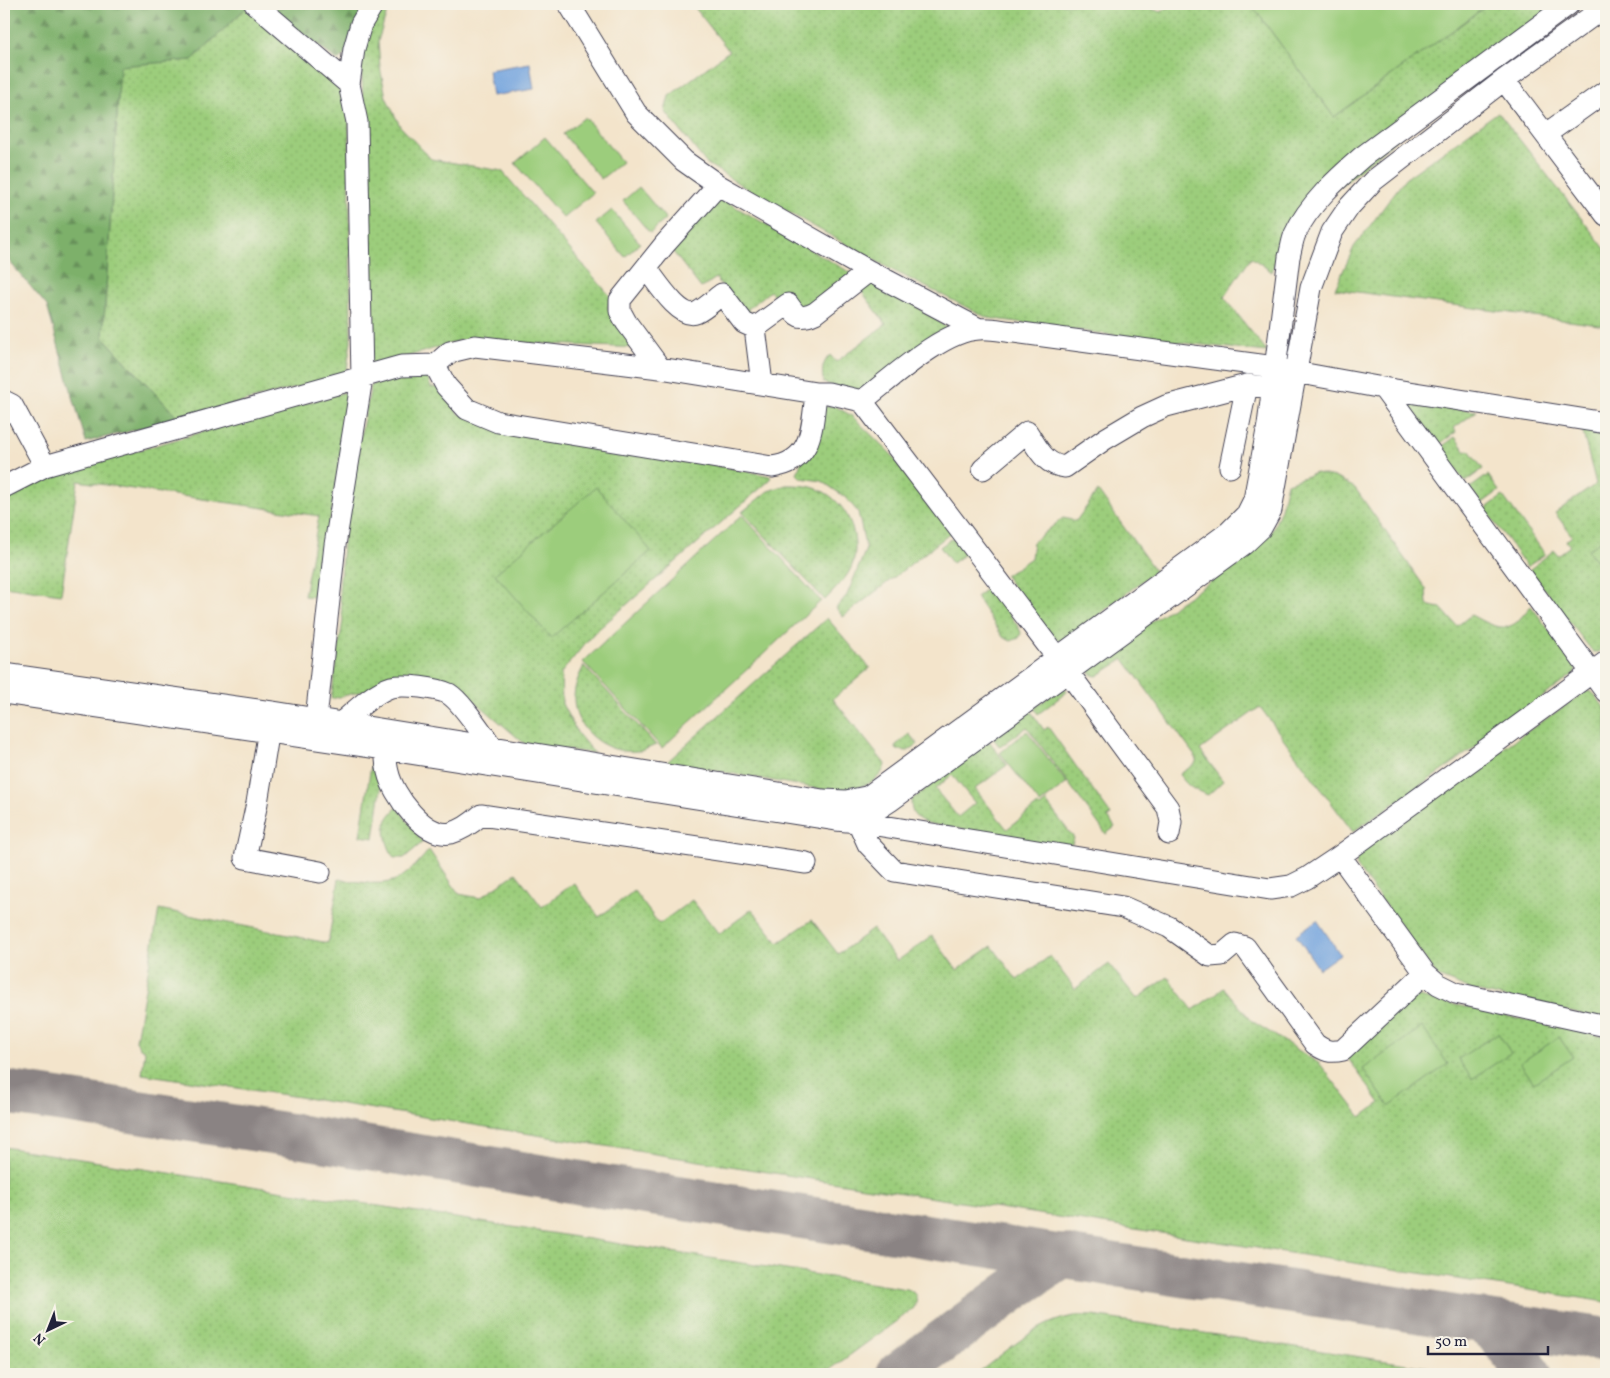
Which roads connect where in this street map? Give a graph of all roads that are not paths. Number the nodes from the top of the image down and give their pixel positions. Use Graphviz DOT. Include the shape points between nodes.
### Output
graph roads {
  1 [pos="255,4"];
  2 [pos="373,4"];
  3 [pos="568,4"];
  4 [pos="1569,4"];
  5 [pos="1606,6"];
  6 [pos="1504,80"];
  7 [pos="349,84"];
  8 [pos="1606,91"];
  9 [pos="1546,134"];
  10 [pos="718,186"];
  11 [pos="1606,215"];
  12 [pos="646,268"];
  13 [pos="869,271"];
  14 [pos="755,328"];
  15 [pos="979,329"];
  16 [pos="435,366"];
  17 [pos="660,368"];
  18 [pos="1285,369"];
  19 [pos="362,378"];
  20 [pos="762,384"];
  21 [pos="1247,385"];
  22 [pos="1272,388"];
  23 [pos="1383,388"];
  24 [pos="816,393"];
  25 [pos="4,401"];
  26 [pos="862,401"];
  27 [pos="1606,423"];
  28 [pos="45,466"];
  29 [pos="1230,466"];
  30 [pos="983,469"];
  31 [pos="4,487"];
  32 [pos="1062,665"];
  33 [pos="1599,667"];
  34 [pos="4,674"];
  35 [pos="1606,692"];
  36 [pos="4,693"];
  37 [pos="316,719"];
  38 [pos="270,722"];
  39 [pos="341,723"];
  40 [pos="493,748"];
  41 [pos="385,749"];
  42 [pos="879,795"];
  43 [pos="836,820"];
  44 [pos="858,822"];
  45 [pos="1169,834"];
  46 [pos="1340,856"];
  47 [pos="806,863"];
  48 [pos="320,872"];
  49 [pos="1425,973"];
  50 [pos="1606,1026"];
  1 -- 7 [label="lane"];
  2 -- 7 [label="lane" via="357,40"];
  3 -- 10 [label="lane" via="636,113 684,161"];
  4 -- 18 [label="lane" via="1362,157 1338,178 1306,216 1295,235 1289,257"];
  5 -- 6 [label="lane"];
  6 -- 9 [label="lane"];
  6 -- 18 [label="lane" via="1373,181 1349,207 1332,232"];
  7 -- 19 [label="lane" via="356,122"];
  8 -- 9 [label="lane"];
  9 -- 11 [label="lane"];
  10 -- 12 [label="lane" via="676,230"];
  10 -- 13 [label="lane"];
  12 -- 14 [label="lane" via="678,309 687,314 696,313 722,294 744,323"];
  12 -- 17 [label="lane" via="620,300 620,311"];
  13 -- 14 [label="lane" via="815,313 805,318 796,315 788,304"];
  13 -- 15 [label="lane"];
  14 -- 20 [label="lane"];
  15 -- 18 [label="lane"];
  15 -- 26 [label="lane" via="953,335 938,344"];
  16 -- 17 [label="lane" via="450,352 475,346"];
  16 -- 19 [label="lane" via="401,366"];
  16 -- 24 [label="lane" via="446,386 467,408 498,422 772,467 784,466 804,452 812,426"];
  17 -- 20 [label="lane"];
  18 -- 22 [label="lane"];
  18 -- 23 [label="lane"];
  18 -- 32 [label="lane" via="1271,510 1261,528 1244,544"];
  19 -- 28 [label="lane"];
  19 -- 37 [label="lane" via="335,545"];
  20 -- 24 [label="lane"];
  21 -- 22 [label="lane"];
  21 -- 29 [label="lane"];
  21 -- 30 [label="lane" via="1166,406 1142,417 1065,467 1048,462 1027,432"];
  22 -- 32 [label="lane" via="1254,500 1247,514 1229,532"];
  23 -- 27 [label="lane"];
  23 -- 33 [label="lane"];
  24 -- 26 [label="lane"];
  25 -- 28 [label="lane" via="12,405"];
  26 -- 32 [label="lane"];
  28 -- 31 [label="lane"];
  32 -- 42 [label="lane"];
  32 -- 45 [label="lane" via="1168,808"];
  33 -- 35 [label="lane"];
  33 -- 46 [label="lane"];
  34 -- 38 [label="lane"];
  36 -- 38 [label="lane"];
  37 -- 38 [label="lane"];
  37 -- 39 [label="lane"];
  38 -- 41 [label="lane"];
  38 -- 48 [label="lane" via="245,858"];
  39 -- 40 [label="lane"];
  39 -- 40 [label="lane" via="365,702 392,687 423,687 449,695 469,715"];
  40 -- 42 [label="lane" via="823,800 846,801"];
  41 -- 43 [label="lane"];
  41 -- 47 [label="lane" via="394,788 412,813 436,832 450,833 469,826 481,815"];
  42 -- 43 [label="lane"];
  42 -- 44 [label="lane"];
  43 -- 44 [label="lane"];
  44 -- 46 [label="lane" via="1270,889 1291,886"];
  44 -- 49 [label="lane" via="868,844 894,871 1123,907 1169,927 1210,956 1222,955 1236,944 1245,946 1315,1044 1332,1053 1343,1050"];
  46 -- 49 [label="lane"];
  49 -- 50 [label="lane" via="1456,993"];
}
